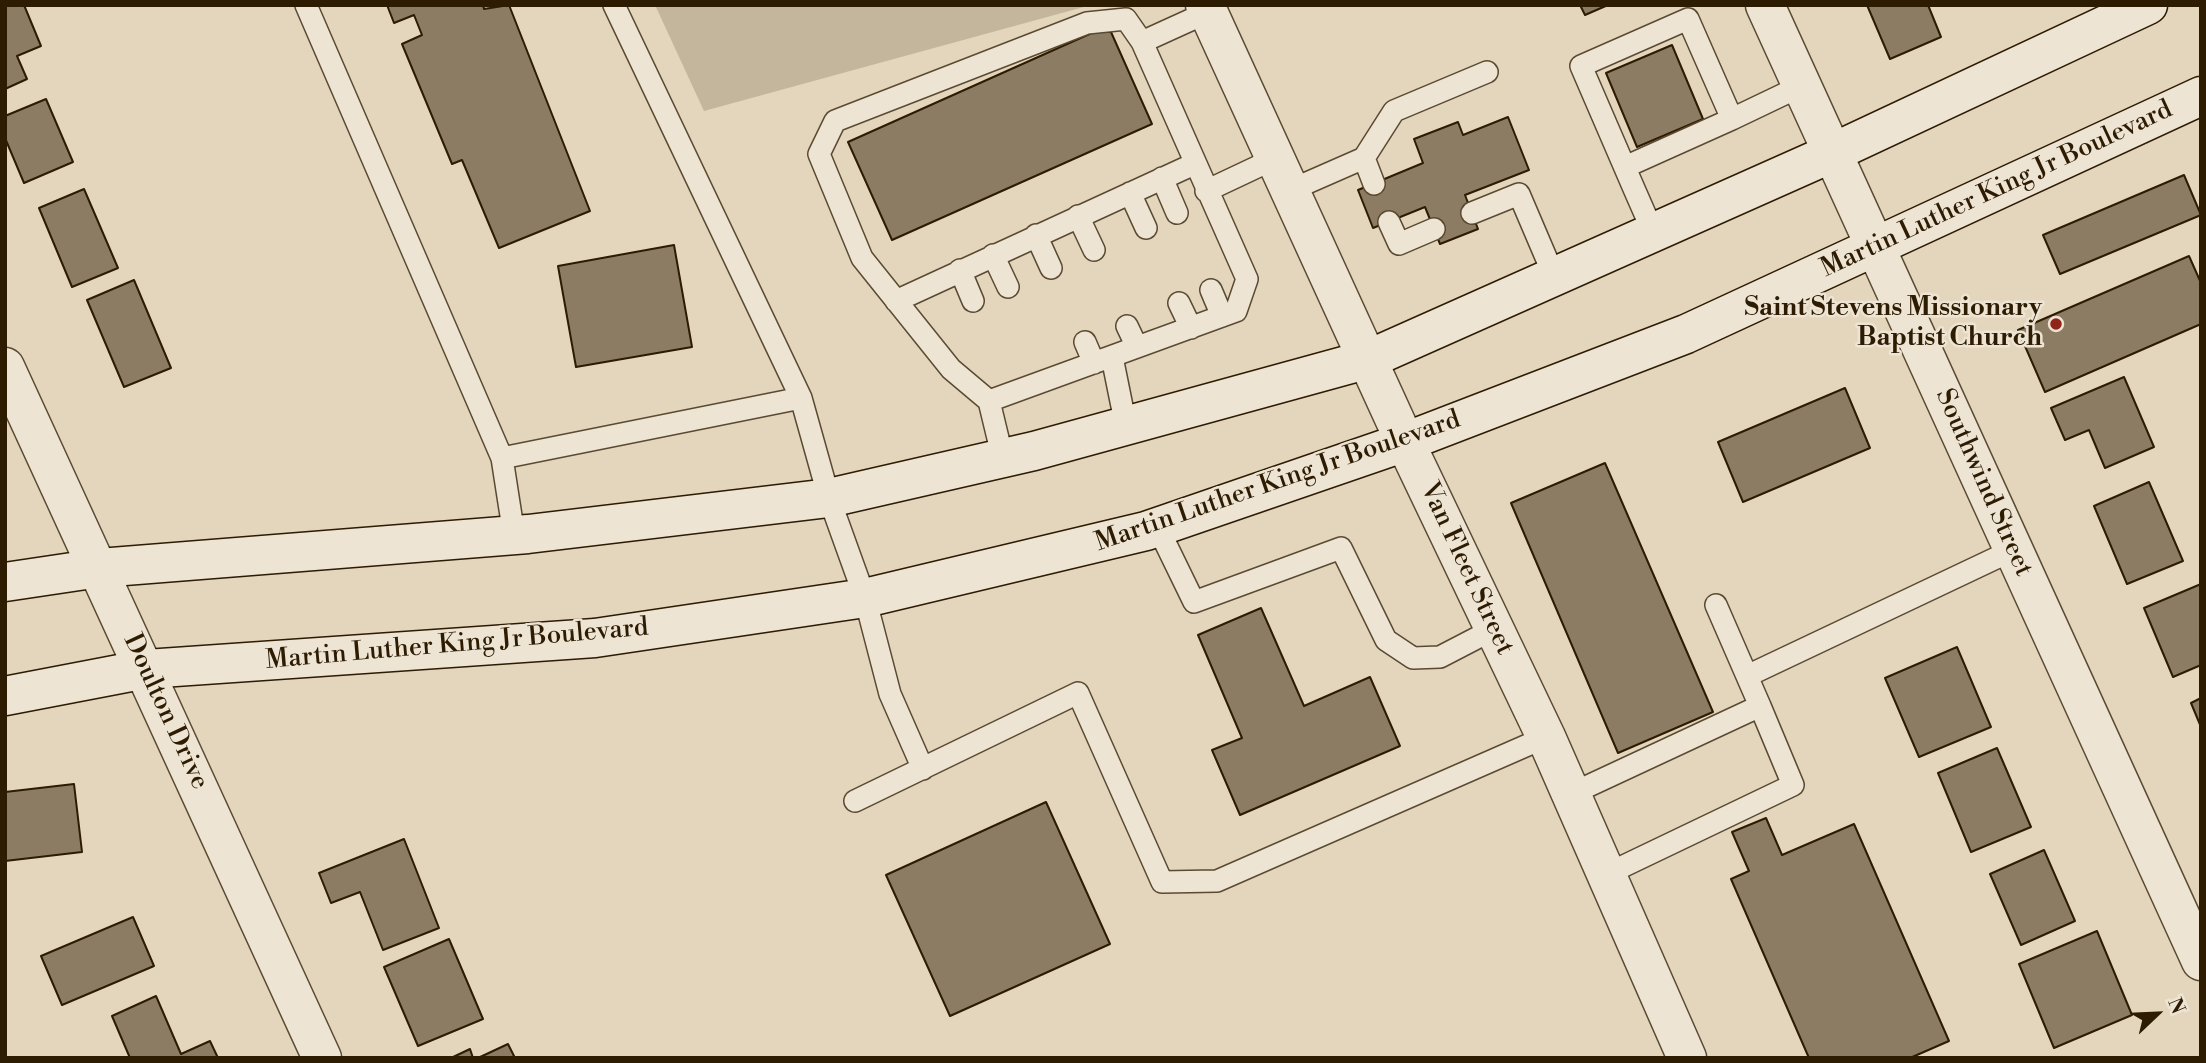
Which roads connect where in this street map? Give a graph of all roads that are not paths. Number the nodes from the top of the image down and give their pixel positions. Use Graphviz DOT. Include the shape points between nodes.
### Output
graph roads {
  1 [pos="306,5"];
  2 [pos="614,5"];
  3 [pos="1765,5"];
  4 [pos="2148,5"];
  5 [pos="1207,8"];
  6 [pos="1142,42"];
  7 [pos="1486,72"];
  8 [pos="1801,86"];
  9 [pos="2201,96"];
  10 [pos="1732,119"];
  11 [pos="1832,153"];
  12 [pos="1364,158"];
  13 [pos="1194,164"];
  14 [pos="1625,167"];
  15 [pos="1283,174"];
  16 [pos="1162,178"];
  17 [pos="1374,184"];
  18 [pos="1206,191"];
  19 [pos="1130,193"];
  20 [pos="1177,213"];
  21 [pos="1472,213"];
  22 [pos="1078,216"];
  23 [pos="1389,222"];
  24 [pos="1146,228"];
  25 [pos="1434,229"];
  26 [pos="1653,232"];
  27 [pos="1036,235"];
  28 [pos="1874,245"];
  29 [pos="1094,250"];
  30 [pos="993,255"];
  31 [pos="1051,268"];
  32 [pos="960,270"];
  33 [pos="1554,276"];
  34 [pos="1007,287"];
  35 [pos="1211,290"];
  36 [pos="896,301"];
  37 [pos="973,301"];
  38 [pos="1179,303"];
  39 [pos="1222,316"];
  40 [pos="1127,326"];
  41 [pos="1191,328"];
  42 [pos="1085,342"];
  43 [pos="1137,347"];
  44 [pos="1369,359"];
  45 [pos="1103,360"];
  46 [pos="5,367"];
  47 [pos="801,398"];
  48 [pos="989,401"];
  49 [pos="1126,426"];
  50 [pos="1405,442"];
  51 [pos="502,458"];
  52 [pos="1003,459"];
  53 [pos="829,498"];
  54 [pos="1157,528"];
  55 [pos="514,535"];
  56 [pos="2013,550"];
  57 [pos="99,568"];
  58 [pos="5,582"];
  59 [pos="865,598"];
  60 [pos="1716,605"];
  61 [pos="1494,629"];
  62 [pos="146,669"];
  63 [pos="1747,676"];
  64 [pos="5,696"];
  65 [pos="1760,706"];
  66 [pos="1546,737"];
  67 [pos="923,769"];
  68 [pos="1569,795"];
  69 [pos="855,801"];
  70 [pos="1605,875"];
  71 [pos="2201,961"];
  72 [pos="323,1058"];
  73 [pos="1688,1058"];
  1 -- 51 [label="lane"];
  2 -- 47 [label="lane"];
  3 -- 8 [label="main road, Southwind Street"];
  4 -- 11 [label="main road"];
  5 -- 6 [label="lane"];
  5 -- 15 [label="main road, Van Fleet Street"];
  6 -- 13 [label="lane"];
  6 -- 36 [label="lane" via="1126,19 1087,23 835,121 820,153 862,258"];
  7 -- 12 [label="lane" via="1394,111"];
  8 -- 10 [label="lane"];
  8 -- 11 [label="main road, Southwind Street"];
  9 -- 28 [label="main road, Martin Luther King Jr Boulevard"];
  10 -- 14 [label="lane"];
  10 -- 14 [label="lane" via="1688,19 1581,66"];
  11 -- 26 [label="main road"];
  11 -- 28 [label="main road, Southwind Street"];
  12 -- 15 [label="lane"];
  12 -- 17 [label="lane"];
  13 -- 16 [label="lane"];
  13 -- 18 [label="lane"];
  14 -- 26 [label="lane"];
  15 -- 18 [label="lane"];
  15 -- 44 [label="main road, Van Fleet Street"];
  16 -- 19 [label="lane"];
  16 -- 20 [label="lane"];
  18 -- 39 [label="lane" via="1247,279 1236,311"];
  19 -- 22 [label="lane"];
  19 -- 24 [label="lane"];
  21 -- 33 [label="lane" via="1518,194"];
  22 -- 27 [label="lane"];
  22 -- 29 [label="lane"];
  23 -- 25 [label="lane" via="1399,244"];
  26 -- 33 [label="main road"];
  27 -- 30 [label="lane"];
  27 -- 31 [label="lane"];
  28 -- 50 [label="main road, Martin Luther King Jr Boulevard" via="1686,334"];
  28 -- 56 [label="main road, Southwind Street"];
  30 -- 32 [label="lane"];
  30 -- 34 [label="lane"];
  32 -- 36 [label="lane"];
  32 -- 37 [label="lane"];
  33 -- 44 [label="main road"];
  35 -- 39 [label="lane"];
  36 -- 48 [label="lane" via="951,369"];
  38 -- 41 [label="lane"];
  39 -- 41 [label="lane"];
  40 -- 43 [label="lane"];
  41 -- 43 [label="lane"];
  42 -- 45 [label="lane"];
  43 -- 45 [label="lane"];
  44 -- 49 [label="main road"];
  44 -- 50 [label="main road, Van Fleet Street"];
  45 -- 48 [label="lane" via="1046,371 1009,386"];
  45 -- 49 [label="lane"];
  46 -- 57 [label="main road, Doulton Drive"];
  47 -- 51 [label="lane"];
  47 -- 53 [label="lane"];
  48 -- 52 [label="lane"];
  49 -- 52 [label="main road"];
  50 -- 54 [label="main road, Martin Luther King Jr Boulevard"];
  50 -- 61 [label="main road, Van Fleet Street"];
  51 -- 55 [label="lane"];
  52 -- 53 [label="main road"];
  53 -- 55 [label="main road"];
  53 -- 59 [label="lane"];
  54 -- 59 [label="main road, Martin Luther King Jr Boulevard"];
  54 -- 61 [label="lane" via="1194,602 1341,548 1386,640 1413,658 1440,657"];
  55 -- 57 [label="main road"];
  56 -- 63 [label="lane"];
  56 -- 71 [label="main road, Southwind Street"];
  57 -- 58 [label="main road"];
  57 -- 62 [label="main road, Doulton Drive"];
  59 -- 62 [label="main road, Martin Luther King Jr Boulevard" via="595,638"];
  59 -- 67 [label="lane" via="890,694"];
  60 -- 63 [label="lane"];
  61 -- 66 [label="main road, Van Fleet Street"];
  62 -- 64 [label="main road, Martin Luther King Jr Boulevard"];
  62 -- 72 [label="main road, Doulton Drive"];
  63 -- 65 [label="lane"];
  65 -- 68 [label="lane"];
  65 -- 70 [label="lane" via="1793,785"];
  66 -- 67 [label="lane" via="1217,881 1162,882 1078,693"];
  66 -- 68 [label="main road, Van Fleet Street"];
  67 -- 69 [label="lane"];
  68 -- 70 [label="main road, Van Fleet Street"];
  70 -- 73 [label="main road, Van Fleet Street"];
}
